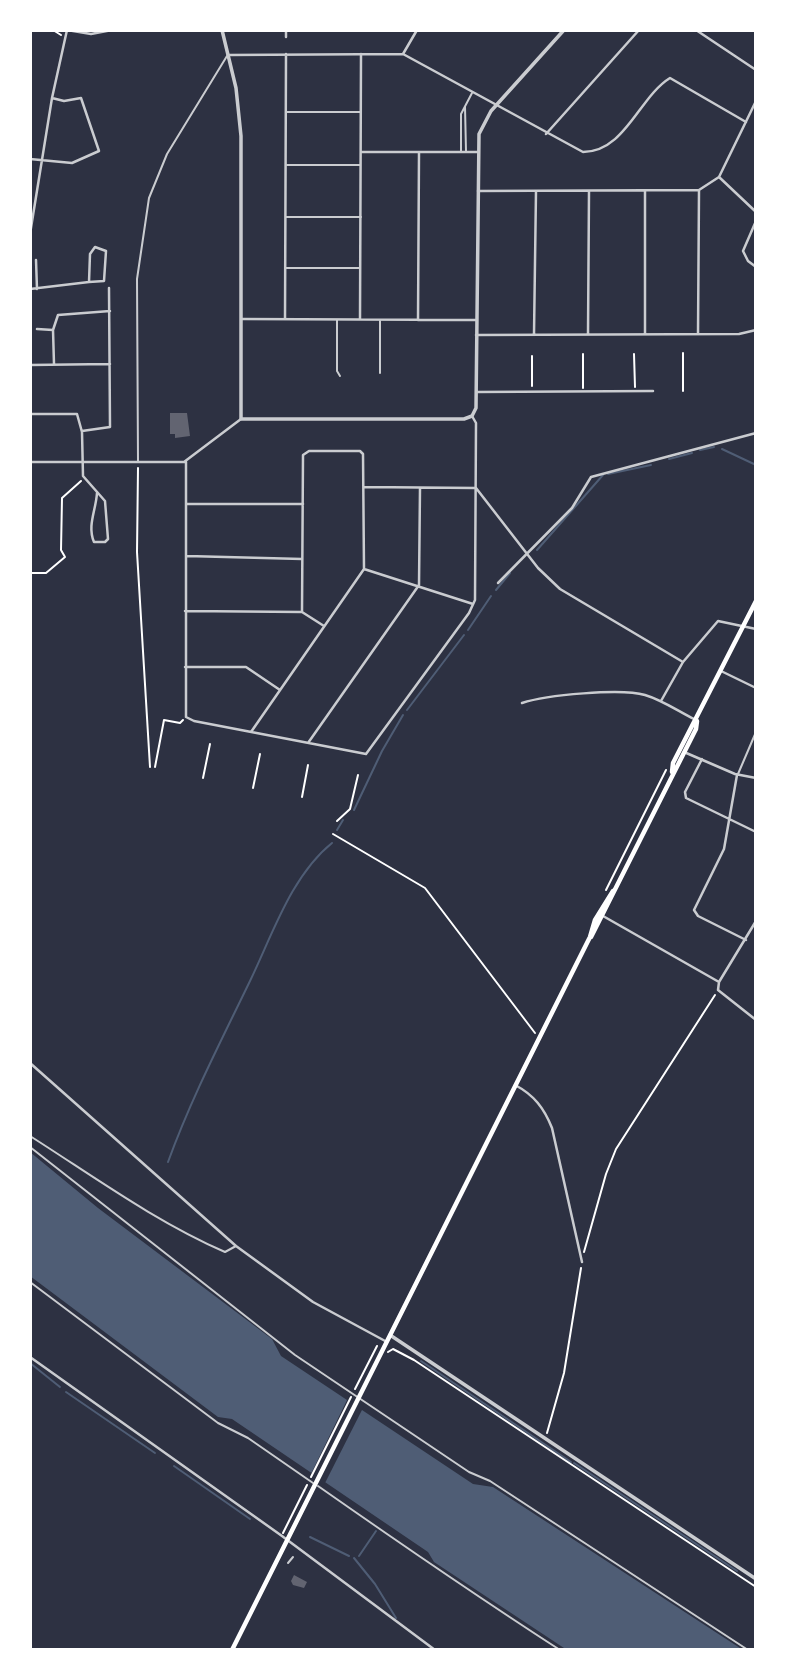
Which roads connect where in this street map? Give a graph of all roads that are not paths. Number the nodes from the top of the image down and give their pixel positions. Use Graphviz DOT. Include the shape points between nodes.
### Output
graph roads {
  1 [pos="67,30"];
  2 [pos="112,30"];
  3 [pos="222,30"];
  4 [pos="286,30"];
  5 [pos="417,30"];
  6 [pos="470,30"];
  7 [pos="479,30"];
  8 [pos="564,30"];
  9 [pos="639,30"];
  10 [pos="696,30"];
  11 [pos="286,37"];
  12 [pos="286,54"];
  13 [pos="361,54"];
  14 [pos="404,54"];
  15 [pos="228,55"];
  16 [pos="756,70"];
  17 [pos="472,93"];
  18 [pos="52,98"];
  19 [pos="756,101"];
  20 [pos="465,104"];
  21 [pos="495,106"];
  22 [pos="286,112"];
  23 [pos="360,112"];
  24 [pos="746,122"];
  25 [pos="546,135"];
  26 [pos="360,152"];
  27 [pos="461,152"];
  28 [pos="466,152"];
  29 [pos="477,152"];
  30 [pos="419,153"];
  31 [pos="30,159"];
  32 [pos="41,161"];
  33 [pos="285,165"];
  34 [pos="360,165"];
  35 [pos="719,177"];
  36 [pos="699,190"];
  37 [pos="477,191"];
  38 [pos="536,191"];
  39 [pos="589,191"];
  40 [pos="645,191"];
  41 [pos="756,212"];
  42 [pos="285,217"];
  43 [pos="360,217"];
  44 [pos="756,221"];
  45 [pos="30,234"];
  46 [pos="36,260"];
  47 [pos="756,267"];
  48 [pos="285,268"];
  49 [pos="360,268"];
  50 [pos="89,282"];
  51 [pos="109,288"];
  52 [pos="30,289"];
  53 [pos="37,289"];
  54 [pos="110,310"];
  55 [pos="240,319"];
  56 [pos="285,319"];
  57 [pos="337,319"];
  58 [pos="360,319"];
  59 [pos="380,319"];
  60 [pos="418,320"];
  61 [pos="477,320"];
  62 [pos="37,329"];
  63 [pos="53,330"];
  64 [pos="756,332"];
  65 [pos="534,334"];
  66 [pos="588,334"];
  67 [pos="645,334"];
  68 [pos="698,334"];
  69 [pos="476,335"];
  70 [pos="110,364"];
  71 [pos="30,365"];
  72 [pos="54,365"];
  73 [pos="380,373"];
  74 [pos="340,376"];
  75 [pos="653,391"];
  76 [pos="476,392"];
  77 [pos="30,414"];
  78 [pos="472,416"];
  79 [pos="241,419"];
  80 [pos="82,431"];
  81 [pos="756,433"];
  82 [pos="30,460"];
  83 [pos="82,462"];
  84 [pos="186,462"];
  85 [pos="138,463"];
  86 [pos="364,487"];
  87 [pos="420,488"];
  88 [pos="476,488"];
  89 [pos="97,493"];
  90 [pos="186,504"];
  91 [pos="303,504"];
  92 [pos="30,528"];
  93 [pos="30,547"];
  94 [pos="527,553"];
  95 [pos="186,556"];
  96 [pos="302,559"];
  97 [pos="364,569"];
  98 [pos="498,583"];
  99 [pos="419,585"];
  100 [pos="756,601"];
  101 [pos="473,604"];
  102 [pos="185,611"];
  103 [pos="302,612"];
  104 [pos="324,626"];
  105 [pos="744,626"];
  106 [pos="756,629"];
  107 [pos="683,662"];
  108 [pos="185,667"];
  109 [pos="721,671"];
  110 [pos="756,688"];
  111 [pos="280,690"];
  112 [pos="661,701"];
  113 [pos="522,703"];
  114 [pos="697,721"];
  115 [pos="251,732"];
  116 [pos="756,732"];
  117 [pos="308,743"];
  118 [pos="682,751"];
  119 [pos="702,759"];
  120 [pos="737,775"];
  121 [pos="756,778"];
  122 [pos="730,820"];
  123 [pos="756,832"];
  124 [pos="601,915"];
  125 [pos="756,921"];
  126 [pos="746,940"];
  127 [pos="719,982"];
  128 [pos="756,1020"];
  129 [pos="30,1063"];
  130 [pos="515,1085"];
  131 [pos="30,1136"];
  132 [pos="30,1147"];
  133 [pos="236,1246"];
  134 [pos="582,1262"];
  135 [pos="30,1282"];
  136 [pos="390,1335"];
  137 [pos="387,1342"];
  138 [pos="30,1357"];
  139 [pos="284,1539"];
  140 [pos="293,1557"];
  141 [pos="288,1563"];
  142 [pos="756,1579"];
  143 [pos="232,1650"];
  144 [pos="435,1650"];
  145 [pos="560,1650"];
  146 [pos="748,1650"];
  1 -- 2 [label="street" via="91,34"];
  1 -- 18 [label="street"];
  3 -- 15 [label="street"];
  4 -- 11 [label="street"];
  5 -- 14 [label="street"];
  6 -- 7 [label="street"];
  8 -- 21 [label="street"];
  9 -- 25 [label="street"];
  10 -- 16 [label="street"];
  12 -- 13 [label="street"];
  12 -- 15 [label="street"];
  12 -- 22 [label="street"];
  13 -- 14 [label="street"];
  13 -- 23 [label="street"];
  14 -- 17 [label="street"];
  15 -- 55 [label="street" via="241,136"];
  15 -- 85 [label="street" via="167,154 149,198 137,279"];
  17 -- 20 [label="street"];
  17 -- 21 [label="street"];
  18 -- 32 [label="street"];
  18 -- 32 [label="street" via="81,98 99,151 72,163"];
  19 -- 24 [label="street"];
  20 -- 27 [label="street"];
  20 -- 28 [label="street"];
  21 -- 25 [label="street"];
  21 -- 29 [label="street" via="479,131"];
  22 -- 23 [label="street"];
  22 -- 33 [label="street"];
  23 -- 26 [label="street"];
  24 -- 25 [label="street" via="670,78 602,148 580,152"];
  24 -- 35 [label="street"];
  26 -- 30 [label="street"];
  26 -- 34 [label="street"];
  27 -- 28 [label="street"];
  27 -- 30 [label="street"];
  28 -- 29 [label="street"];
  29 -- 37 [label="street"];
  30 -- 60 [label="street"];
  31 -- 32 [label="street"];
  32 -- 45 [label="street"];
  33 -- 34 [label="street"];
  33 -- 42 [label="street"];
  34 -- 43 [label="street"];
  35 -- 36 [label="street"];
  35 -- 41 [label="street"];
  36 -- 40 [label="street"];
  36 -- 68 [label="street"];
  37 -- 38 [label="street"];
  37 -- 61 [label="street"];
  38 -- 39 [label="street"];
  38 -- 65 [label="street"];
  39 -- 40 [label="street"];
  39 -- 66 [label="street"];
  40 -- 67 [label="street"];
  42 -- 43 [label="street"];
  42 -- 48 [label="street"];
  43 -- 49 [label="street"];
  44 -- 47 [label="street" via="743,251"];
  46 -- 53 [label="street"];
  48 -- 49 [label="street"];
  48 -- 56 [label="street"];
  49 -- 58 [label="street"];
  50 -- 50 [label="street" via="104,282 106,276 106,251 100,247 91,250"];
  50 -- 53 [label="street"];
  51 -- 54 [label="street"];
  52 -- 53 [label="street"];
  54 -- 63 [label="street" via="58,315"];
  54 -- 70 [label="street"];
  55 -- 56 [label="street"];
  55 -- 79 [label="street"];
  56 -- 57 [label="street"];
  57 -- 58 [label="street"];
  57 -- 74 [label="street"];
  58 -- 59 [label="street"];
  59 -- 60 [label="street"];
  59 -- 73 [label="street"];
  60 -- 61 [label="street"];
  61 -- 69 [label="street"];
  62 -- 63 [label="street"];
  63 -- 72 [label="street"];
  64 -- 68 [label="street"];
  65 -- 66 [label="street"];
  65 -- 69 [label="street"];
  66 -- 67 [label="street"];
  67 -- 68 [label="street"];
  69 -- 76 [label="street"];
  70 -- 72 [label="street"];
  70 -- 80 [label="street" via="110,428"];
  71 -- 72 [label="street"];
  75 -- 76 [label="street"];
  76 -- 78 [label="street"];
  77 -- 80 [label="street" via="77,414"];
  78 -- 79 [label="street"];
  78 -- 88 [label="street" via="476,423"];
  79 -- 84 [label="street"];
  80 -- 83 [label="street"];
  81 -- 94 [label="street" via="591,477 578,500"];
  82 -- 83 [label="street"];
  83 -- 85 [label="street"];
  83 -- 89 [label="street" via="85,478"];
  84 -- 85 [label="street"];
  84 -- 90 [label="street"];
  86 -- 87 [label="street"];
  86 -- 91 [label="street" via="360,451 305,452"];
  86 -- 97 [label="street"];
  87 -- 88 [label="street"];
  87 -- 99 [label="street"];
  88 -- 94 [label="street"];
  88 -- 101 [label="street"];
  89 -- 89 [label="street" via="92,538 105,542 105,502"];
  90 -- 91 [label="street"];
  90 -- 95 [label="street"];
  91 -- 96 [label="street"];
  92 -- 93 [label="street"];
  94 -- 98 [label="street"];
  94 -- 107 [label="street" via="578,602"];
  95 -- 96 [label="street"];
  95 -- 102 [label="street"];
  96 -- 103 [label="street"];
  97 -- 99 [label="street"];
  97 -- 104 [label="street"];
  99 -- 101 [label="street"];
  99 -- 117 [label="street"];
  100 -- 105 [label="main road"];
  101 -- 117 [label="street" via="370,752"];
  102 -- 103 [label="street"];
  102 -- 108 [label="street"];
  103 -- 104 [label="street"];
  104 -- 111 [label="street"];
  105 -- 106 [label="street"];
  105 -- 107 [label="street" via="720,621"];
  105 -- 109 [label="main road"];
  107 -- 112 [label="street"];
  108 -- 111 [label="street" via="246,667"];
  108 -- 115 [label="street" via="186,717"];
  109 -- 110 [label="street"];
  109 -- 114 [label="main road"];
  111 -- 115 [label="street"];
  112 -- 113 [label="street" via="623,691 544,695"];
  112 -- 114 [label="street"];
  114 -- 118 [label="main road"];
  115 -- 117 [label="street"];
  116 -- 120 [label="street"];
  118 -- 119 [label="street"];
  118 -- 124 [label="main road"];
  119 -- 120 [label="street"];
  119 -- 122 [label="street" via="685,796"];
  120 -- 121 [label="street"];
  120 -- 122 [label="street"];
  122 -- 123 [label="street"];
  122 -- 126 [label="street" via="723,853 694,912"];
  124 -- 127 [label="street"];
  124 -- 130 [label="main road"];
  125 -- 126 [label="street"];
  126 -- 127 [label="street"];
  127 -- 128 [label="street" via="718,990"];
  129 -- 133 [label="street"];
  130 -- 134 [label="street" via="530,1093 552,1128"];
  130 -- 136 [label="main road"];
  131 -- 133 [label="street" via="208,1244 225,1252"];
  132 -- 146 [label="street" via="295,1355"];
  133 -- 137 [label="street" via="313,1302"];
  135 -- 145 [label="street" via="218,1423 248,1438"];
  136 -- 137 [label="main road"];
  136 -- 142 [label="street"];
  137 -- 139 [label="main road" via="377,1350"];
  138 -- 139 [label="street"];
  139 -- 143 [label="main road"];
  139 -- 144 [label="street"];
  140 -- 141 [label="street"];
}
